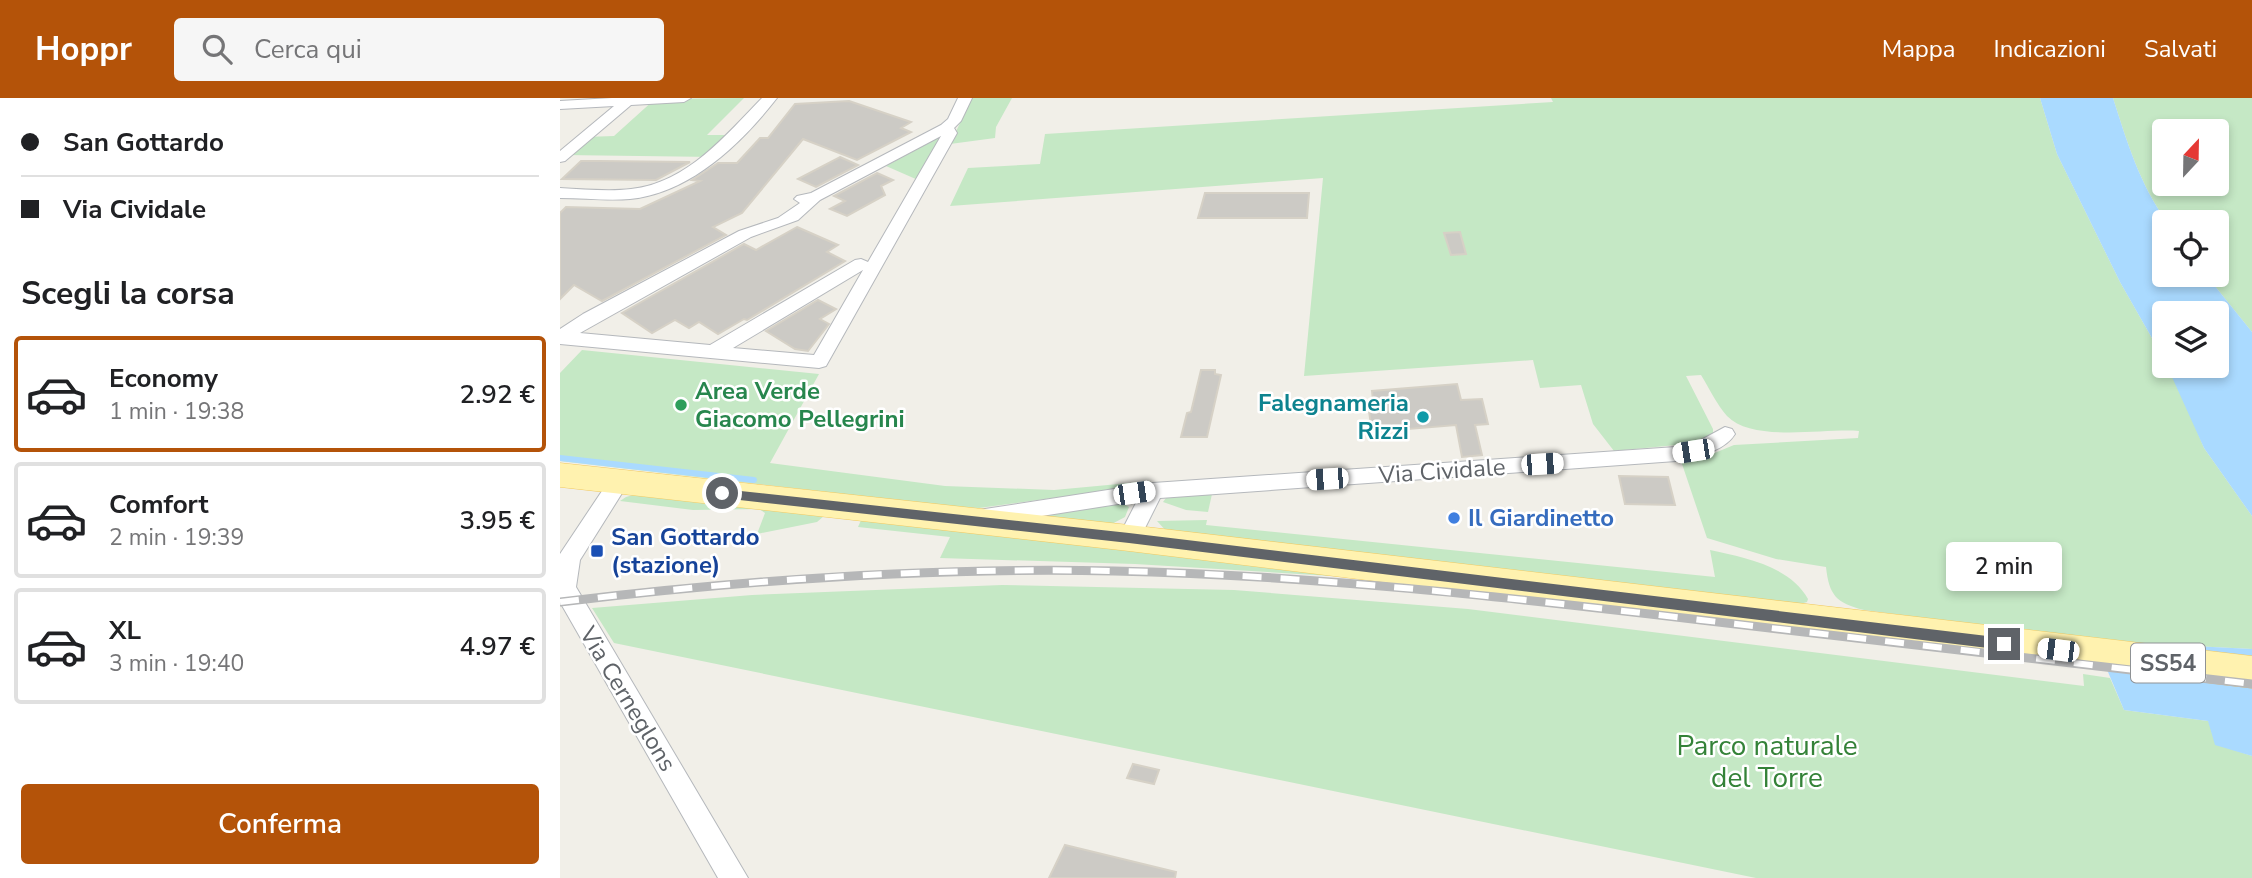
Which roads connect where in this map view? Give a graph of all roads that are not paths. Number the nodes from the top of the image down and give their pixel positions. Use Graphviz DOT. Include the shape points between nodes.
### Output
graph roads {
  1 [pos="684,98"];
  2 [pos="770,98"];
  3 [pos="965,98"];
  4 [pos="629,100"];
  5 [pos="560,106"];
  6 [pos="946,128"];
  7 [pos="560,158"];
  8 [pos="560,193"];
  9 [pos="861,264"];
  10 [pos="561,337"];
  11 [pos="712,352"];
  12 [pos="1725,434"];
  13 [pos="560,475"];
  14 [pos="619,482"];
  15 [pos="1153,491"];
  16 [pos="959,521"];
  17 [pos="1129,538"];
  18 [pos="2252,672"];
  19 [pos="734,878"];
  1 -- 4 [label="street"];
  2 -- 8 [label="street" via="708,162 654,189 631,194"];
  3 -- 6 [label="street"];
  4 -- 5 [label="street"];
  4 -- 7 [label="street"];
  6 -- 10 [label="street" via="815,197 795,215 746,234 589,317"];
  6 -- 11 [label="street" via="950,133 819,362"];
  9 -- 11 [label="street"];
  10 -- 11 [label="street"];
  12 -- 15 [label="street, Via Cividale" via="1707,446 1676,454"];
  13 -- 14 [label="main road, Via Cividale"];
  14 -- 16 [label="main road, Via Cividale / SS54"];
  14 -- 19 [label="street, Via Cerneglons" via="569,558 564,588"];
  15 -- 16 [label="street, Via Cividale"];
  15 -- 17 [label="street"];
  16 -- 17 [label="main road, Via Cividale / SS54"];
  17 -- 18 [label="main road, Via Cividale / SS54"];
}
